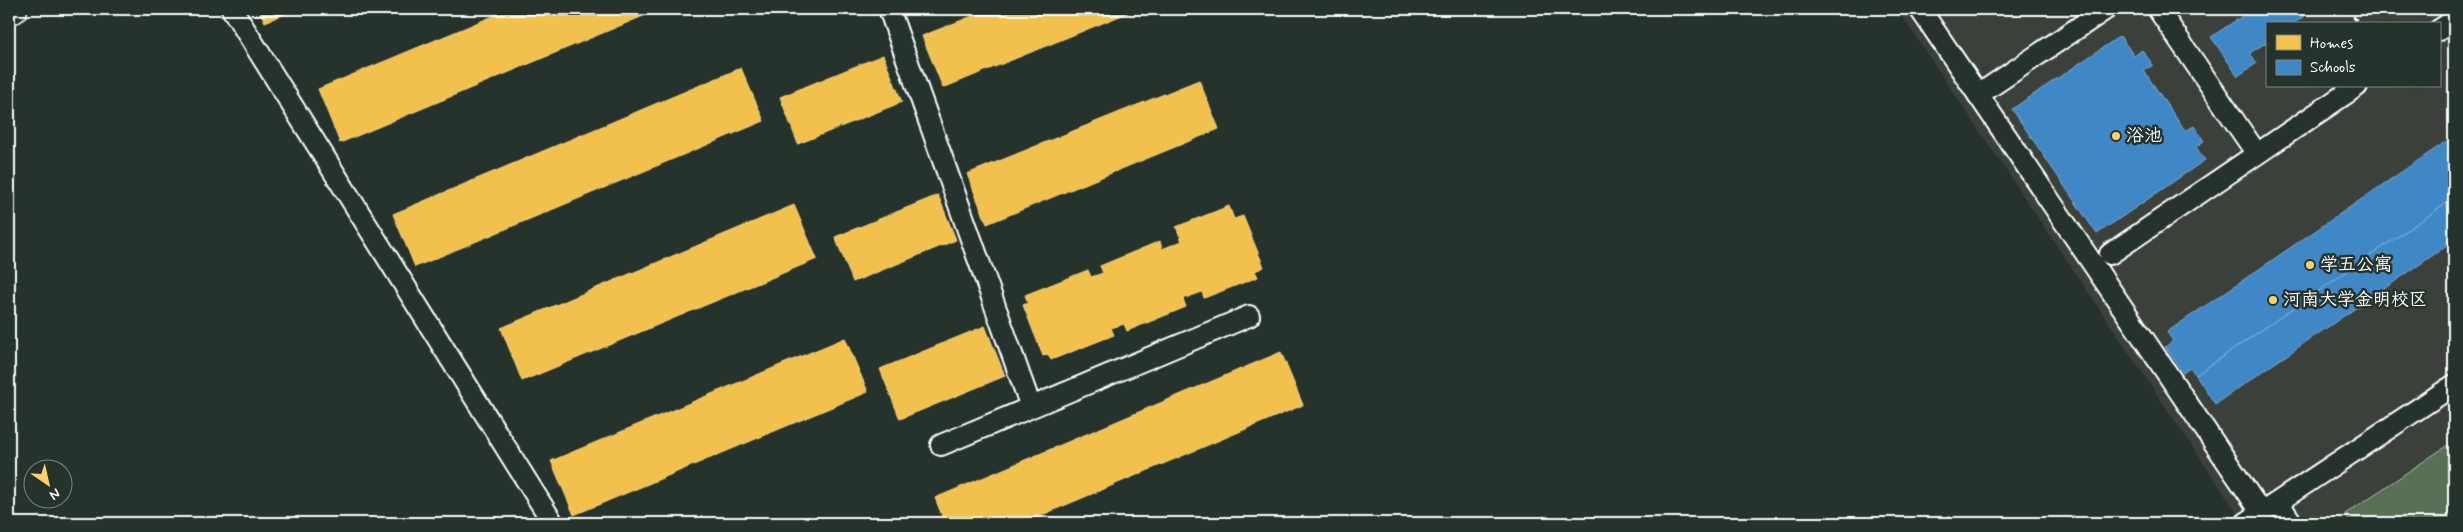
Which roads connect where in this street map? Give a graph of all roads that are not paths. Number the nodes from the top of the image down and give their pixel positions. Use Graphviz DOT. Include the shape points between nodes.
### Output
graph roads {
  1 [pos="14,9"];
  2 [pos="232,9"];
  3 [pos="889,9"];
  4 [pos="1920,9"];
  5 [pos="2106,9"];
  6 [pos="2158,9"];
  7 [pos="9,10"];
  8 [pos="2454,20"];
  9 [pos="2440,29"];
  10 [pos="2354,88"];
  11 [pos="1978,95"];
  12 [pos="2257,154"];
  13 [pos="2110,254"];
  14 [pos="1248,316"];
  15 [pos="2454,386"];
  16 [pos="1031,407"];
  17 [pos="941,446"];
  18 [pos="2261,512"];
  19 [pos="553,523"];
  20 [pos="2292,523"];
  1 -- 7 [label="street"];
  2 -- 19 [label="lane"];
  3 -- 16 [label="lane"];
  4 -- 11 [label="lane"];
  5 -- 11 [label="lane"];
  6 -- 12 [label="lane"];
  8 -- 9 [label="lane"];
  10 -- 12 [label="lane"];
  11 -- 18 [label="lane"];
  12 -- 13 [label="lane"];
  14 -- 16 [label="lane"];
  15 -- 18 [label="lane"];
  16 -- 17 [label="lane"];
  18 -- 20 [label="lane"];
}
